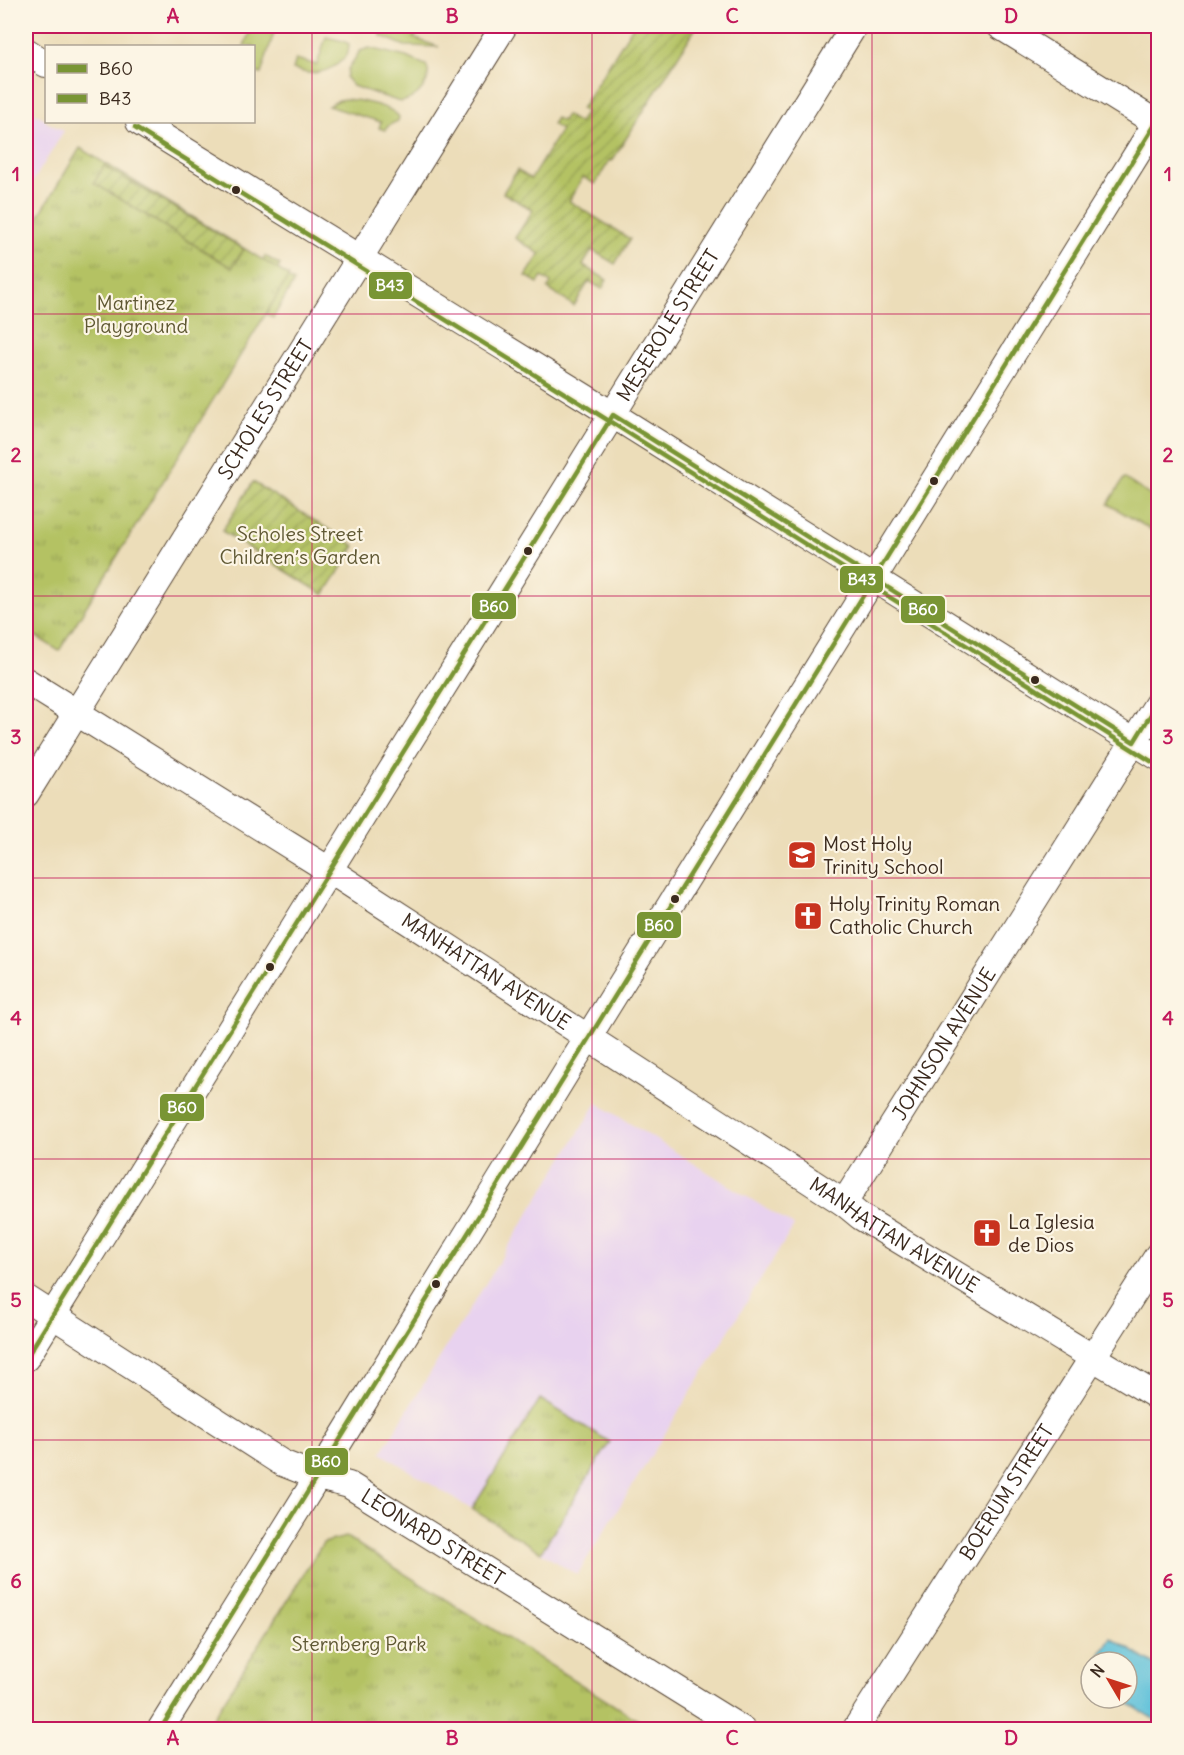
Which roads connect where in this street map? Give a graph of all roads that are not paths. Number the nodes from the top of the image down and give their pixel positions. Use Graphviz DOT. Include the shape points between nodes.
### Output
graph roads {
  1 [pos="504,26"];
  2 [pos="855,26"];
  3 [pos="1000,26"];
  4 [pos="26,51"];
  5 [pos="45,63"];
  6 [pos="141,123"];
  7 [pos="1158,123"];
  8 [pos="360,258"];
  9 [pos="612,415"];
  10 [pos="873,577"];
  11 [pos="26,681"];
  12 [pos="1158,703"];
  13 [pos="76,712"];
  14 [pos="1134,742"];
  15 [pos="1158,757"];
  16 [pos="26,794"];
  17 [pos="329,870"];
  18 [pos="589,1038"];
  19 [pos="844,1203"];
  20 [pos="1158,1255"];
  21 [pos="26,1298"];
  22 [pos="52,1315"];
  23 [pos="1093,1357"];
  24 [pos="26,1358"];
  25 [pos="1158,1397"];
  26 [pos="318,1476"];
  27 [pos="160,1730"];
  28 [pos="743,1730"];
  29 [pos="855,1730"];
  1 -- 8 [label="street, SCHOLES STREET"];
  2 -- 9 [label="street, MESEROLE STREET"];
  3 -- 7 [label="street"];
  4 -- 5 [label="street"];
  6 -- 8 [label="street"];
  7 -- 10 [label="street"];
  8 -- 9 [label="street"];
  8 -- 13 [label="street, SCHOLES STREET"];
  9 -- 10 [label="street"];
  9 -- 17 [label="street, MESEROLE STREET"];
  10 -- 14 [label="street"];
  10 -- 18 [label="street"];
  11 -- 13 [label="street, MANHATTAN AVENUE"];
  12 -- 14 [label="street, JOHNSON AVENUE"];
  13 -- 16 [label="street, SCHOLES STREET"];
  13 -- 17 [label="street, MANHATTAN AVENUE"];
  14 -- 15 [label="street"];
  14 -- 19 [label="street, JOHNSON AVENUE"];
  17 -- 18 [label="street, MANHATTAN AVENUE"];
  17 -- 22 [label="street, MESEROLE STREET"];
  18 -- 19 [label="street, MANHATTAN AVENUE"];
  18 -- 26 [label="street"];
  19 -- 23 [label="street, MANHATTAN AVENUE"];
  20 -- 23 [label="street, BOERUM STREET"];
  21 -- 22 [label="street, LEONARD STREET"];
  22 -- 24 [label="street, MESEROLE STREET"];
  22 -- 26 [label="street, LEONARD STREET" via="282,1463"];
  23 -- 25 [label="street, MANHATTAN AVENUE"];
  23 -- 29 [label="street, BOERUM STREET"];
  26 -- 27 [label="street"];
  26 -- 28 [label="street, LEONARD STREET" via="349,1485"];
}
